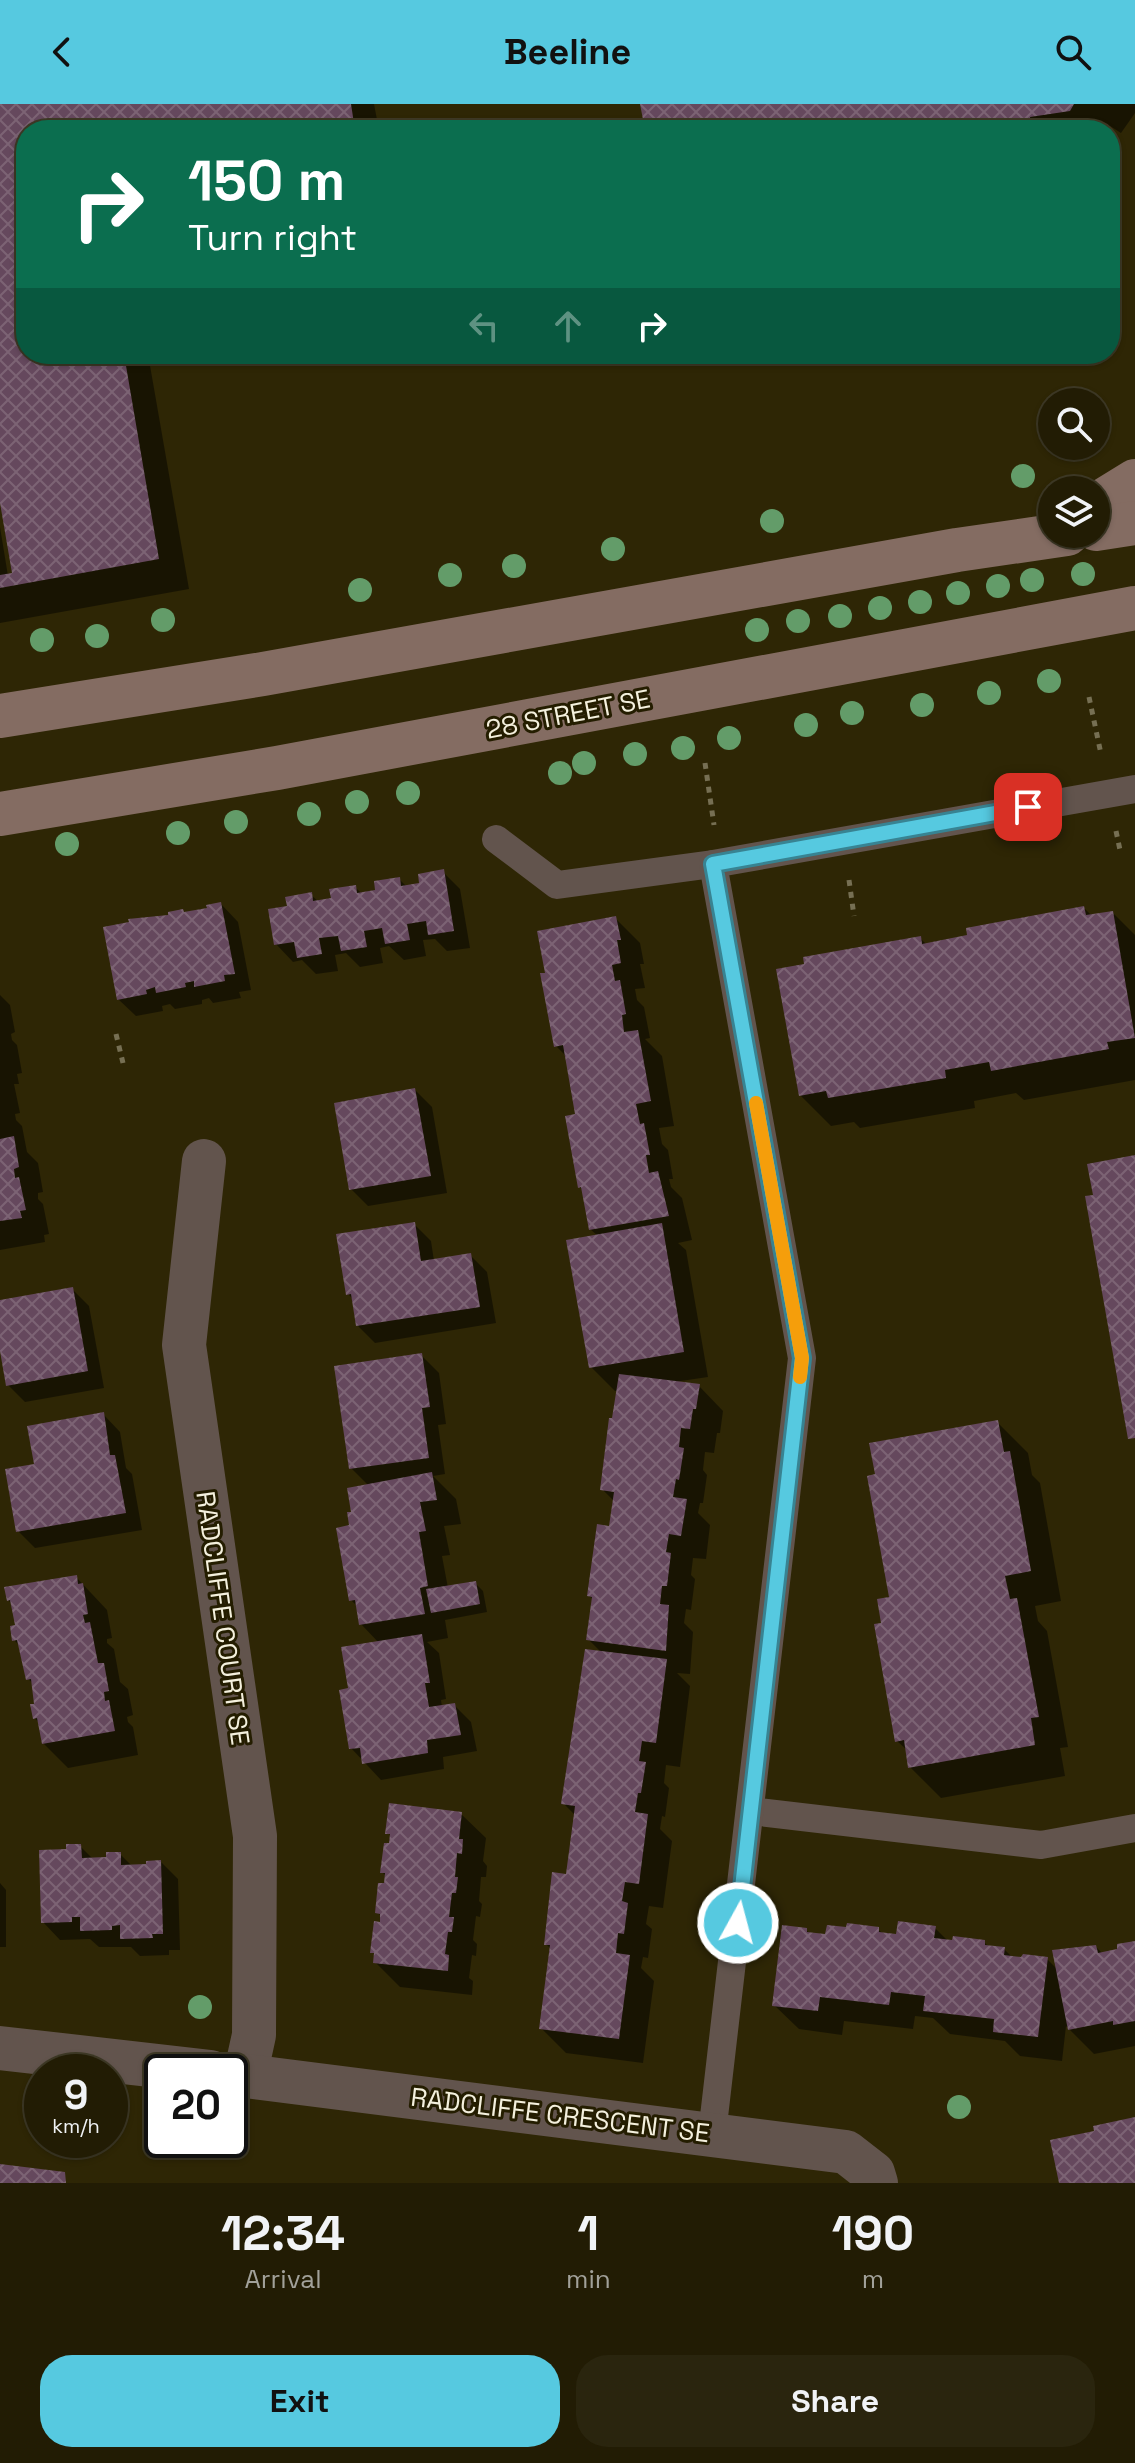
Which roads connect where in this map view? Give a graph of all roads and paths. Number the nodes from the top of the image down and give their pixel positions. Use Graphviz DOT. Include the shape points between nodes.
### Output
graph roads {
  1 [pos="1135,481"];
  2 [pos="1110,496"];
  3 [pos="1135,523"];
  4 [pos="1110,527"];
  5 [pos="1038,536"];
  6 [pos="1134,609"];
  7 [pos="1089,697"];
  8 [pos="0,716"];
  9 [pos="1096,732"];
  10 [pos="705,763"];
  11 [pos="1135,789"];
  12 [pos="709,791"];
  13 [pos="0,814"];
  14 [pos="496,839"];
  15 [pos="713,864"];
  16 [pos="847,867"];
  17 [pos="854,916"];
  18 [pos="116,1034"];
  19 [pos="123,1063"];
  20 [pos="204,1161"];
  21 [pos="751,1811"];
  22 [pos="1135,1828"];
  23 [pos="0,2048"];
  24 [pos="241,2054"];
  25 [pos="144,2064"];
  26 [pos="248,2076"];
  27 [pos="712,2134"];
  28 [pos="876,2183"];
  1 -- 2 [label="street"];
  3 -- 4 [label="street"];
  5 -- 8 [label="street" via="278,672"];
  6 -- 13 [label="street, 28 STREET SE" via="277,768"];
  7 -- 9 [label="path"];
  10 -- 12 [label="path"];
  11 -- 15 [label="lane"];
  14 -- 15 [label="lane" via="557,885"];
  15 -- 21 [label="lane" via="802,1358"];
  16 -- 17 [label="path"];
  18 -- 19 [label="path"];
  20 -- 24 [label="street, RADCLIFFE COURT SE" via="184,1345 255,1836 254,2035"];
  21 -- 22 [label="lane" via="1041,1845"];
  21 -- 27 [label="lane"];
  23 -- 25 [label="street, RADCLIFFE CRESCENT SE"];
  26 -- 27 [label="street, RADCLIFFE CRESCENT SE"];
  27 -- 28 [label="street, RADCLIFFE CRESCENT SE" via="846,2152 873,2173"];
}
